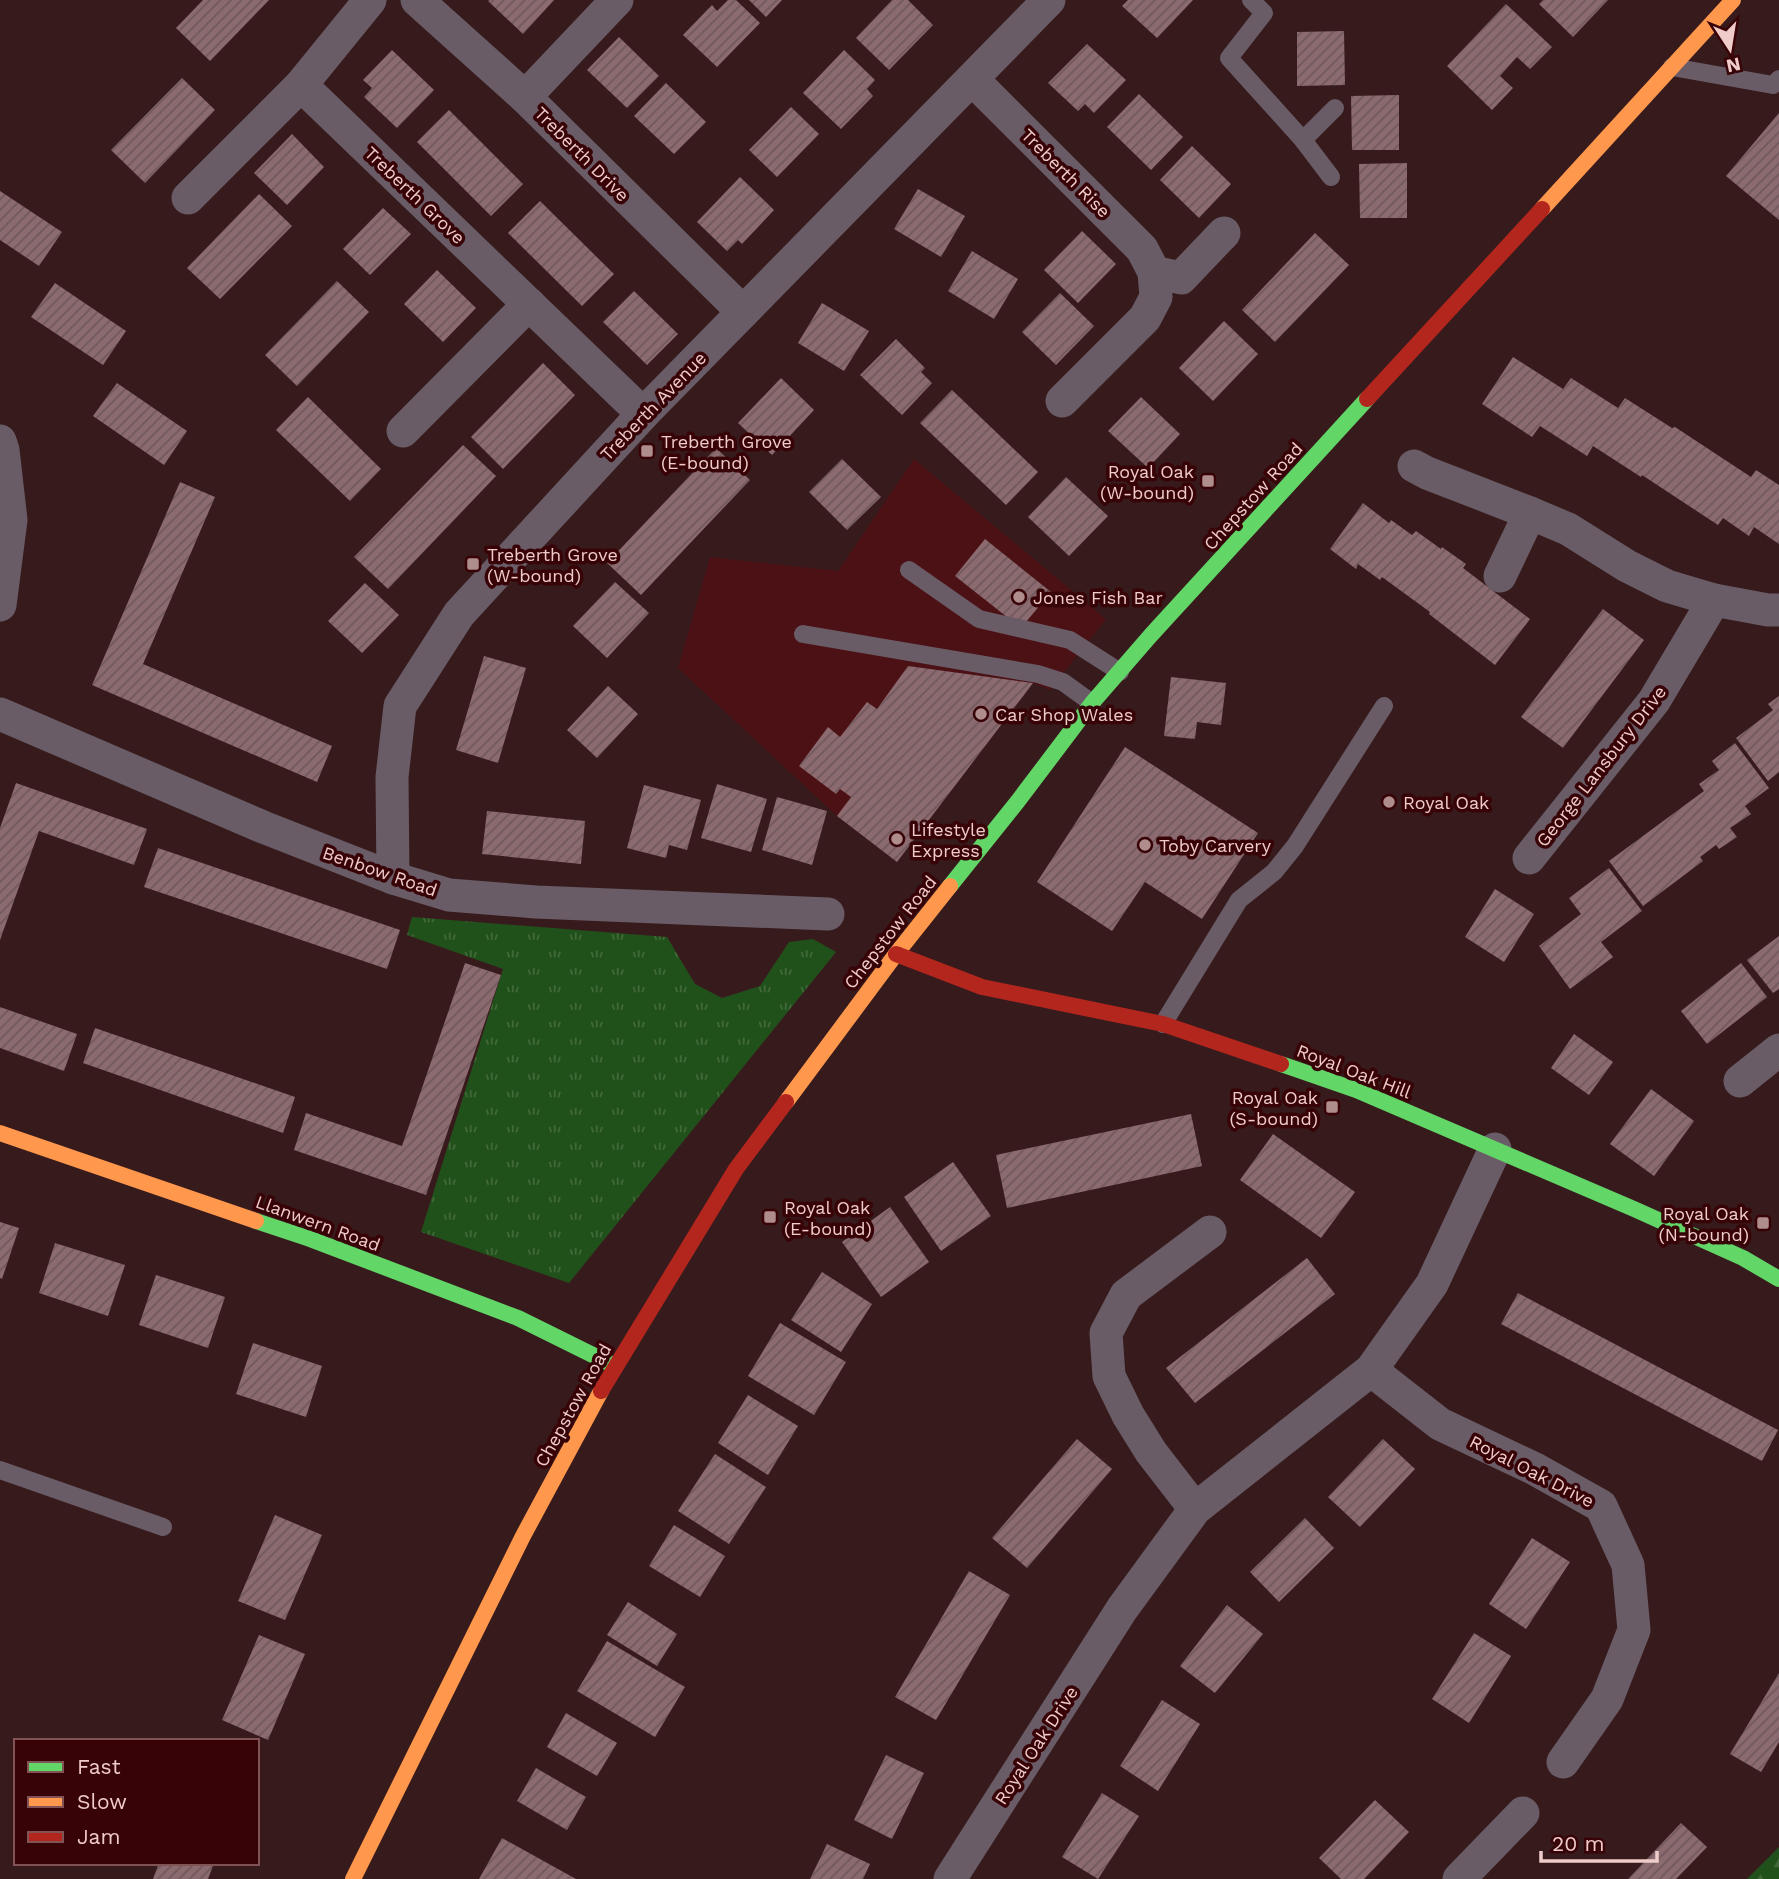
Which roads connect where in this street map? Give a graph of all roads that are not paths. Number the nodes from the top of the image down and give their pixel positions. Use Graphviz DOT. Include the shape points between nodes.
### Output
graph roads {
  1 [pos="370,0"];
  2 [pos="417,0"];
  3 [pos="617,0"];
  4 [pos="1049,0"];
  5 [pos="1251,0"];
  6 [pos="1733,0"];
  7 [pos="1671,67"];
  8 [pos="972,79"];
  9 [pos="1779,79"];
  10 [pos="301,85"];
  11 [pos="525,97"];
  12 [pos="1335,108"];
  13 [pos="1303,140"];
  14 [pos="1331,177"];
  15 [pos="188,198"];
  16 [pos="1224,233"];
  17 [pos="1154,272"];
  18 [pos="529,304"];
  19 [pos="743,312"];
  20 [pos="1062,401"];
  21 [pos="643,414"];
  22 [pos="403,431"];
  23 [pos="0,441"];
  24 [pos="1414,466"];
  25 [pos="1530,513"];
  26 [pos="909,570"];
  27 [pos="1500,576"];
  28 [pos="1714,600"];
  29 [pos="0,606"];
  30 [pos="1779,610"];
  31 [pos="803,635"];
  32 [pos="1120,671"];
  33 [pos="1092,703"];
  34 [pos="1384,706"];
  35 [pos="0,714"];
  36 [pos="1529,858"];
  37 [pos="393,878"];
  38 [pos="828,914"];
  39 [pos="896,954"];
  40 [pos="1163,1024"];
  41 [pos="1779,1049"];
  42 [pos="1740,1081"];
  43 [pos="0,1133"];
  44 [pos="1496,1149"];
  45 [pos="1210,1232"];
  46 [pos="1779,1279"];
  47 [pos="615,1366"];
  48 [pos="1371,1370"];
  49 [pos="0,1470"];
  50 [pos="1195,1509"];
  51 [pos="163,1527"];
  52 [pos="1563,1762"];
  53 [pos="1523,1813"];
  54 [pos="353,1879"];
  55 [pos="950,1879"];
  56 [pos="1459,1879"];
  1 -- 10 [label="street"];
  2 -- 11 [label="street, Treberth Drive"];
  3 -- 11 [label="street"];
  4 -- 8 [label="street, Treberth Avenue"];
  5 -- 13 [label="lane" via="1264,13 1228,58"];
  6 -- 7 [label="main road, Chepstow Road"];
  7 -- 9 [label="lane" via="1773,85"];
  7 -- 32 [label="main road, Chepstow Road"];
  8 -- 17 [label="street, Treberth Rise" via="1142,249"];
  8 -- 19 [label="street, Treberth Avenue"];
  10 -- 15 [label="street"];
  10 -- 18 [label="street, Treberth Grove"];
  11 -- 19 [label="street, Treberth Drive"];
  12 -- 13 [label="lane"];
  13 -- 14 [label="lane"];
  16 -- 17 [label="street" via="1181,278"];
  17 -- 20 [label="street" via="1156,297 1145,318"];
  18 -- 21 [label="street, Treberth Grove"];
  18 -- 22 [label="street"];
  19 -- 21 [label="street, Treberth Avenue"];
  21 -- 37 [label="street, Treberth Avenue" via="459,614 400,706 392,777"];
  23 -- 29 [label="street" via="11,520"];
  24 -- 25 [label="street"];
  25 -- 27 [label="street"];
  25 -- 28 [label="street" via="1568,529 1667,586"];
  26 -- 32 [label="lane" via="979,619 1070,640"];
  28 -- 30 [label="street"];
  28 -- 36 [label="street, George Lansbury Drive" via="1654,701"];
  31 -- 33 [label="lane" via="1038,674 1063,682"];
  32 -- 33 [label="main road, Chepstow Road"];
  33 -- 39 [label="main road, Chepstow Road"];
  34 -- 40 [label="lane" via="1295,846 1274,872 1239,900"];
  35 -- 37 [label="street, Benbow Road"];
  37 -- 38 [label="street, Benbow Road" via="449,895 507,900"];
  39 -- 40 [label="main road, Royal Oak Hill" via="982,987"];
  39 -- 47 [label="main road, Chepstow Road" via="736,1169"];
  40 -- 44 [label="main road, Royal Oak Hill" via="1356,1090"];
  41 -- 42 [label="street"];
  43 -- 47 [label="main road, Llanwern Road" via="297,1235 518,1318"];
  44 -- 46 [label="main road, Royal Oak Hill" via="1743,1258"];
  44 -- 48 [label="street, Royal Oak Drive" via="1432,1284"];
  45 -- 50 [label="street" via="1126,1295 1106,1333 1110,1376 1128,1415"];
  47 -- 54 [label="main road, Chepstow Road" via="523,1536"];
  48 -- 50 [label="street, Royal Oak Drive"];
  48 -- 52 [label="street, Royal Oak Drive" via="1440,1424 1601,1506 1628,1564 1634,1630 1607,1699"];
  49 -- 51 [label="lane"];
  50 -- 55 [label="street, Royal Oak Drive" via="1122,1609"];
  53 -- 56 [label="street"];
}
